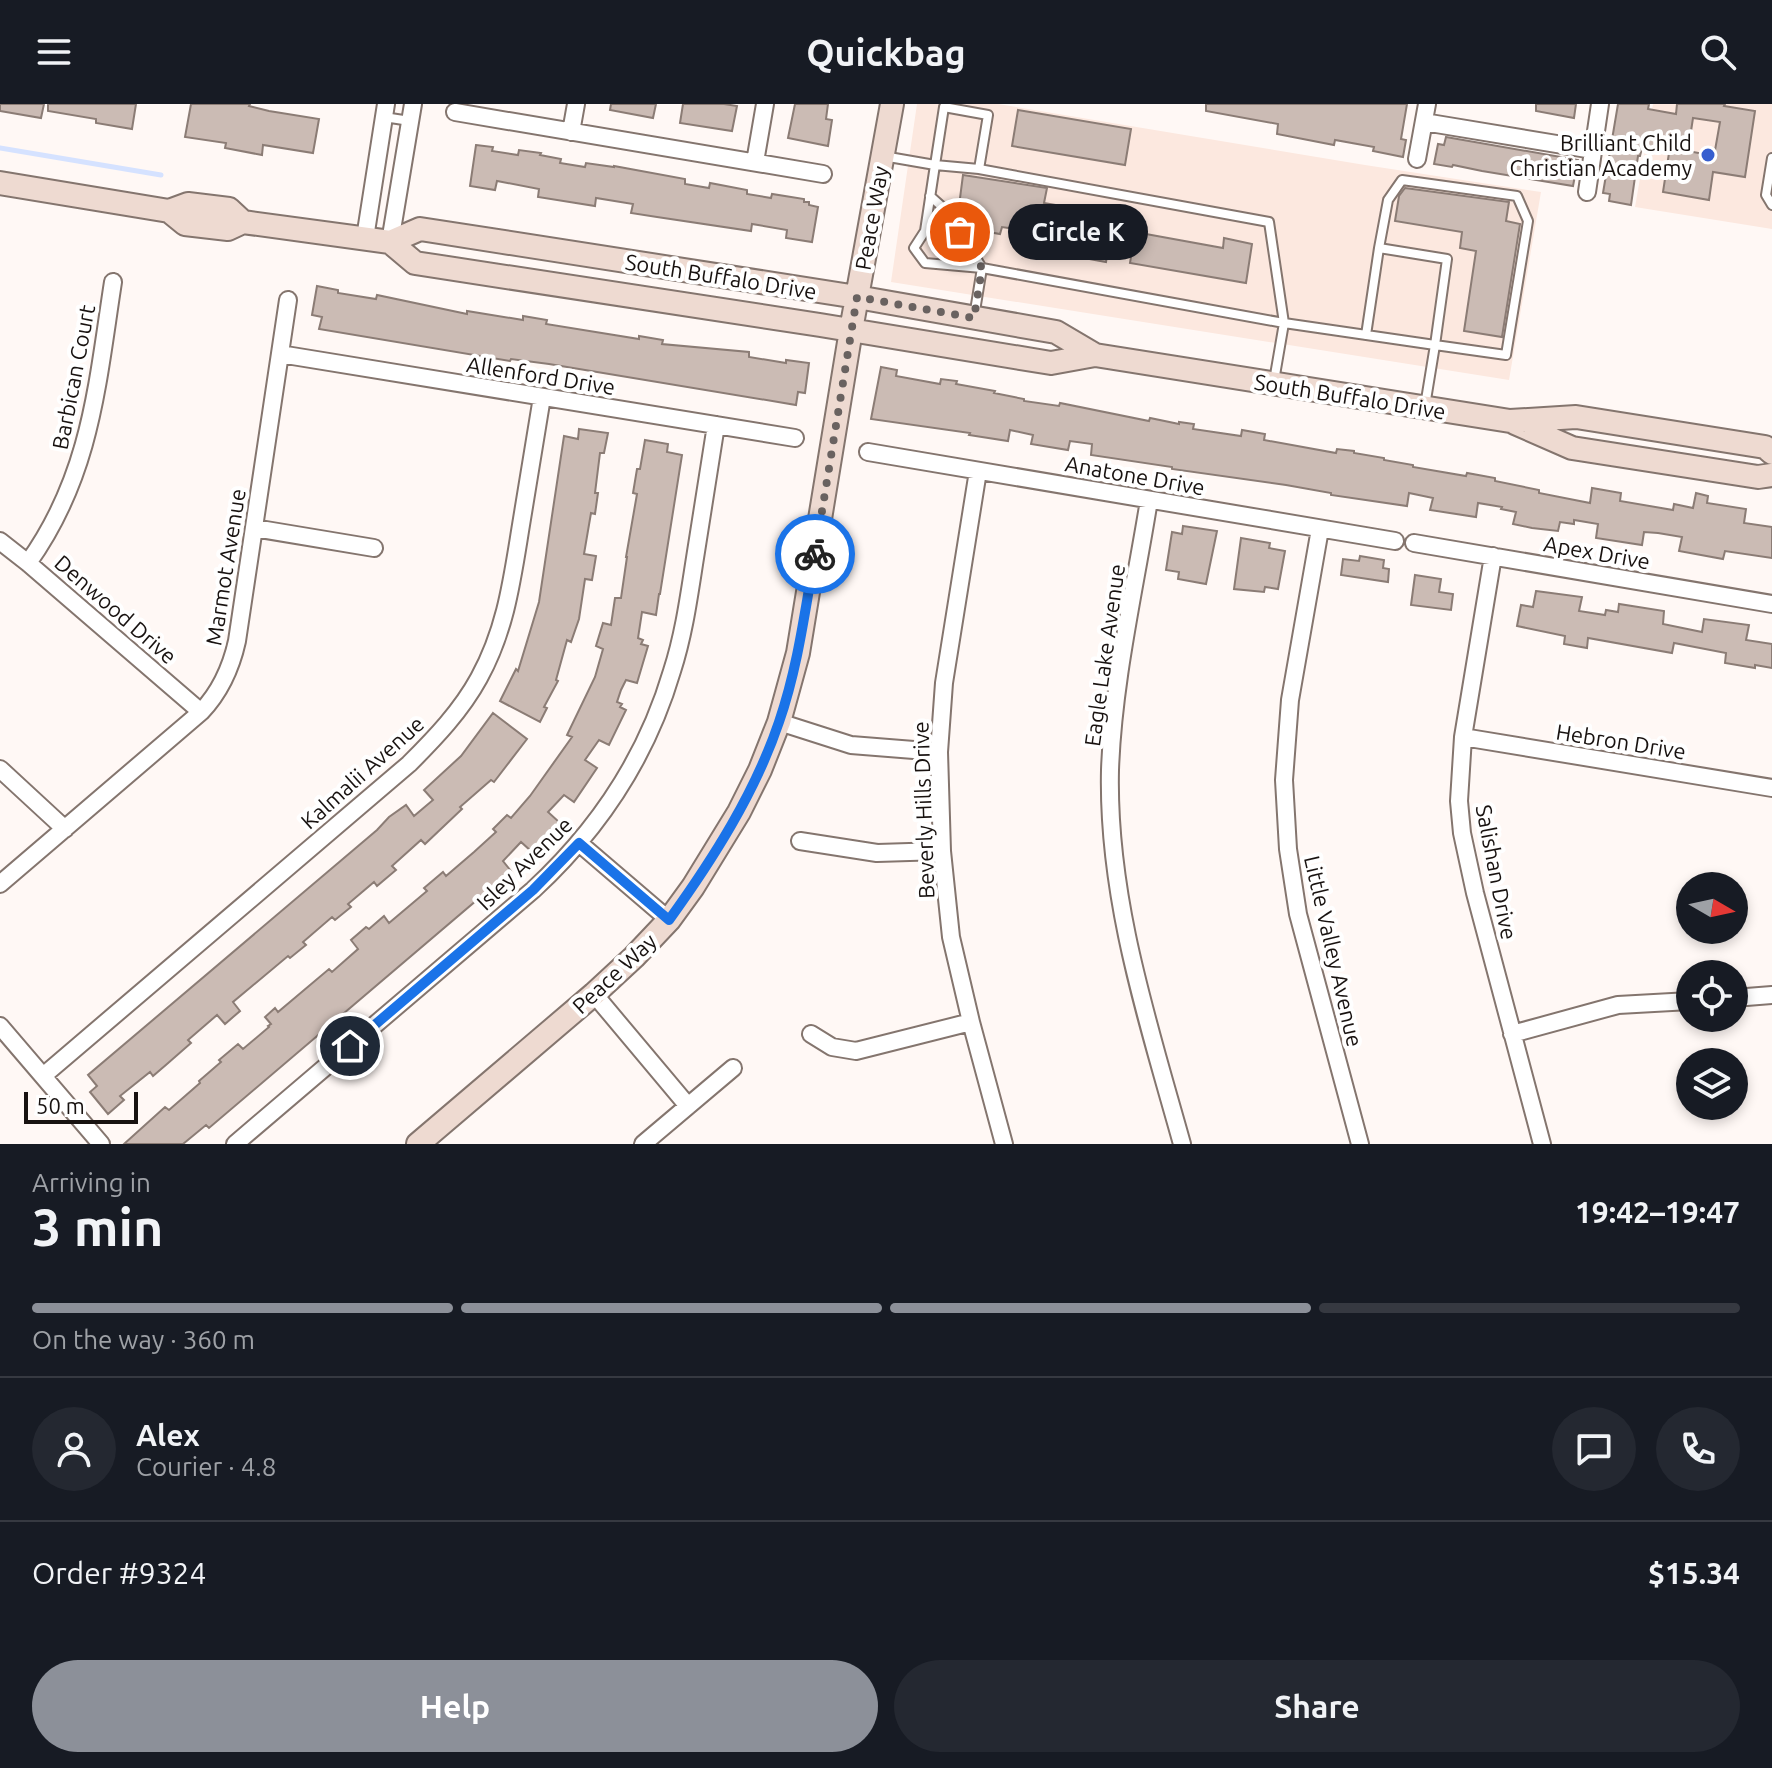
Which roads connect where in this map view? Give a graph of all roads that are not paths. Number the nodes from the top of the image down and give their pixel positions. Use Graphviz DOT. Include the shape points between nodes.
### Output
graph roads {
  1 [pos="576,104"];
  2 [pos="765,104"];
  3 [pos="892,104"];
  4 [pos="1427,104"];
  5 [pos="1600,104"];
  6 [pos="385,110"];
  7 [pos="455,112"];
  8 [pos="411,113"];
  9 [pos="1424,122"];
  10 [pos="571,132"];
  11 [pos="1593,150"];
  12 [pos="882,156"];
  13 [pos="1772,158"];
  14 [pos="1417,159"];
  15 [pos="755,162"];
  16 [pos="935,165"];
  17 [pos="979,169"];
  18 [pos="823,174"];
  19 [pos="0,183"];
  20 [pos="1587,192"];
  21 [pos="930,196"];
  22 [pos="1772,205"];
  23 [pos="365,238"];
  24 [pos="390,242"];
  25 [pos="1379,248"];
  26 [pos="982,268"];
  27 [pos="113,282"];
  28 [pos="857,297"];
  29 [pos="288,300"];
  30 [pos="974,318"];
  31 [pos="1284,323"];
  32 [pos="851,330"];
  33 [pos="1366,335"];
  34 [pos="1435,345"];
  35 [pos="280,354"];
  36 [pos="1095,355"];
  37 [pos="1273,384"];
  38 [pos="542,397"];
  39 [pos="1425,408"];
  40 [pos="1510,421"];
  41 [pos="716,425"];
  42 [pos="795,438"];
  43 [pos="868,452"];
  44 [pos="1772,453"];
  45 [pos="978,471"];
  46 [pos="1772,475"];
  47 [pos="1149,500"];
  48 [pos="254,528"];
  49 [pos="1320,529"];
  50 [pos="0,541"];
  51 [pos="1395,541"];
  52 [pos="1414,543"];
  53 [pos="374,548"];
  54 [pos="1493,556"];
  55 [pos="28,563"];
  56 [pos="1772,604"];
  57 [pos="201,712"];
  58 [pos="779,722"];
  59 [pos="1463,737"];
  60 [pos="939,752"];
  61 [pos="0,769"];
  62 [pos="1772,788"];
  63 [pos="65,829"];
  64 [pos="800,841"];
  65 [pos="579,843"];
  66 [pos="942,851"];
  67 [pos="0,884"];
  68 [pos="669,920"];
  69 [pos="594,994"];
  70 [pos="1772,995"];
  71 [pos="1748,997"];
  72 [pos="1676,1002"];
  73 [pos="971,1022"];
  74 [pos="0,1026"];
  75 [pos="811,1034"];
  76 [pos="1512,1034"];
  77 [pos="733,1068"];
  78 [pos="43,1076"];
  79 [pos="688,1106"];
  80 [pos="101,1144"];
  81 [pos="235,1144"];
  82 [pos="418,1144"];
  83 [pos="643,1144"];
  84 [pos="1004,1144"];
  85 [pos="1182,1144"];
  86 [pos="1360,1144"];
  87 [pos="1542,1144"];
  1 -- 10 [label="street"];
  2 -- 15 [label="street"];
  3 -- 12 [label="main road, Peace Way"];
  4 -- 9 [label="street"];
  5 -- 11 [label="street"];
  6 -- 8 [label="lane"];
  6 -- 23 [label="street"];
  7 -- 10 [label="street"];
  8 -- 24 [label="street"];
  9 -- 11 [label="street"];
  9 -- 14 [label="street"];
  10 -- 15 [label="street"];
  11 -- 20 [label="street"];
  12 -- 16 [label="lane"];
  12 -- 28 [label="main road, Peace Way"];
  13 -- 22 [label="lane" via="1766,195"];
  15 -- 18 [label="street"];
  16 -- 17 [label="lane"];
  16 -- 17 [label="lane" via="944,107 988,115"];
  16 -- 21 [label="lane"];
  17 -- 31 [label="lane" via="1269,222"];
  19 -- 23 [label="main road, South Buffalo Drive" via="169,211 188,204 229,209 243,222"];
  21 -- 26 [label="lane" via="949,213"];
  21 -- 26 [label="lane" via="925,231 914,248 925,263"];
  23 -- 24 [label="main road, South Buffalo Drive"];
  24 -- 28 [label="main road, South Buffalo Drive" via="420,229"];
  24 -- 32 [label="main road, South Buffalo Drive" via="415,263"];
  25 -- 33 [label="lane"];
  25 -- 34 [label="lane" via="1447,259"];
  25 -- 34 [label="lane" via="1388,200 1402,180 1517,196 1528,221 1506,355"];
  26 -- 30 [label="lane"];
  26 -- 31 [label="lane"];
  27 -- 55 [label="street, Barbican Court" via="78,469"];
  28 -- 30 [label="main road, South Buffalo Drive"];
  28 -- 32 [label="main road, Peace Way"];
  29 -- 35 [label="street, Marmot Avenue"];
  30 -- 36 [label="main road, South Buffalo Drive" via="1056,332"];
  31 -- 33 [label="lane"];
  31 -- 37 [label="lane"];
  32 -- 36 [label="main road, South Buffalo Drive" via="1051,363"];
  32 -- 58 [label="main road, Peace Way" via="798,653"];
  33 -- 34 [label="lane"];
  34 -- 39 [label="lane"];
  35 -- 38 [label="street, Allenford Drive"];
  35 -- 48 [label="street, Marmot Avenue"];
  36 -- 37 [label="main road, South Buffalo Drive"];
  37 -- 39 [label="main road, South Buffalo Drive"];
  38 -- 41 [label="street, Allenford Drive"];
  38 -- 78 [label="street, Kalmalii Avenue" via="507,610 487,663 457,712 409,764"];
  39 -- 40 [label="main road, South Buffalo Drive"];
  40 -- 44 [label="main road, South Buffalo Drive" via="1576,417 1765,447"];
  40 -- 46 [label="main road, South Buffalo Drive" via="1572,448"];
  41 -- 42 [label="street, Allenford Drive"];
  41 -- 65 [label="street, Isley Avenue" via="672,672 638,754"];
  43 -- 45 [label="street, Anatone Drive"];
  45 -- 47 [label="street, Anatone Drive"];
  45 -- 60 [label="street, Beverly Hills Drive" via="944,683"];
  47 -- 49 [label="street, Anatone Drive"];
  47 -- 85 [label="street, Eagle Lake Avenue" via="1114,707 1113,852 1132,965"];
  48 -- 53 [label="street"];
  48 -- 57 [label="street, Marmot Avenue" via="233,657 223,683"];
  49 -- 51 [label="street, Anatone Drive"];
  49 -- 86 [label="street, Little Valley Avenue" via="1290,700 1284,780 1288,849 1298,914"];
  50 -- 55 [label="street, Denwood Drive"];
  52 -- 54 [label="street, Apex Drive"];
  54 -- 56 [label="street, Apex Drive"];
  54 -- 59 [label="street, Salishan Drive"];
  55 -- 57 [label="street, Denwood Drive"];
  57 -- 63 [label="street, Marmot Avenue"];
  58 -- 60 [label="street" via="851,745"];
  58 -- 68 [label="main road, Peace Way" via="739,812"];
  59 -- 62 [label="street, Hebron Drive"];
  59 -- 76 [label="street, Salishan Drive" via="1462,833"];
  60 -- 66 [label="street, Beverly Hills Drive"];
  61 -- 63 [label="street"];
  63 -- 67 [label="street, Marmot Avenue"];
  64 -- 66 [label="street" via="877,853"];
  65 -- 68 [label="street"];
  65 -- 81 [label="street, Isley Avenue" via="533,890"];
  66 -- 73 [label="street, Beverly Hills Drive" via="951,937"];
  68 -- 69 [label="main road, Peace Way"];
  69 -- 79 [label="street"];
  69 -- 82 [label="main road, Peace Way"];
  70 -- 71 [label="street"];
  72 -- 76 [label="street" via="1618,1005"];
  73 -- 75 [label="street" via="856,1051 832,1047"];
  73 -- 84 [label="street, Beverly Hills Drive"];
  74 -- 78 [label="street"];
  76 -- 87 [label="street, Salishan Drive"];
  77 -- 79 [label="street"];
  78 -- 80 [label="street"];
  79 -- 83 [label="street"];
}
